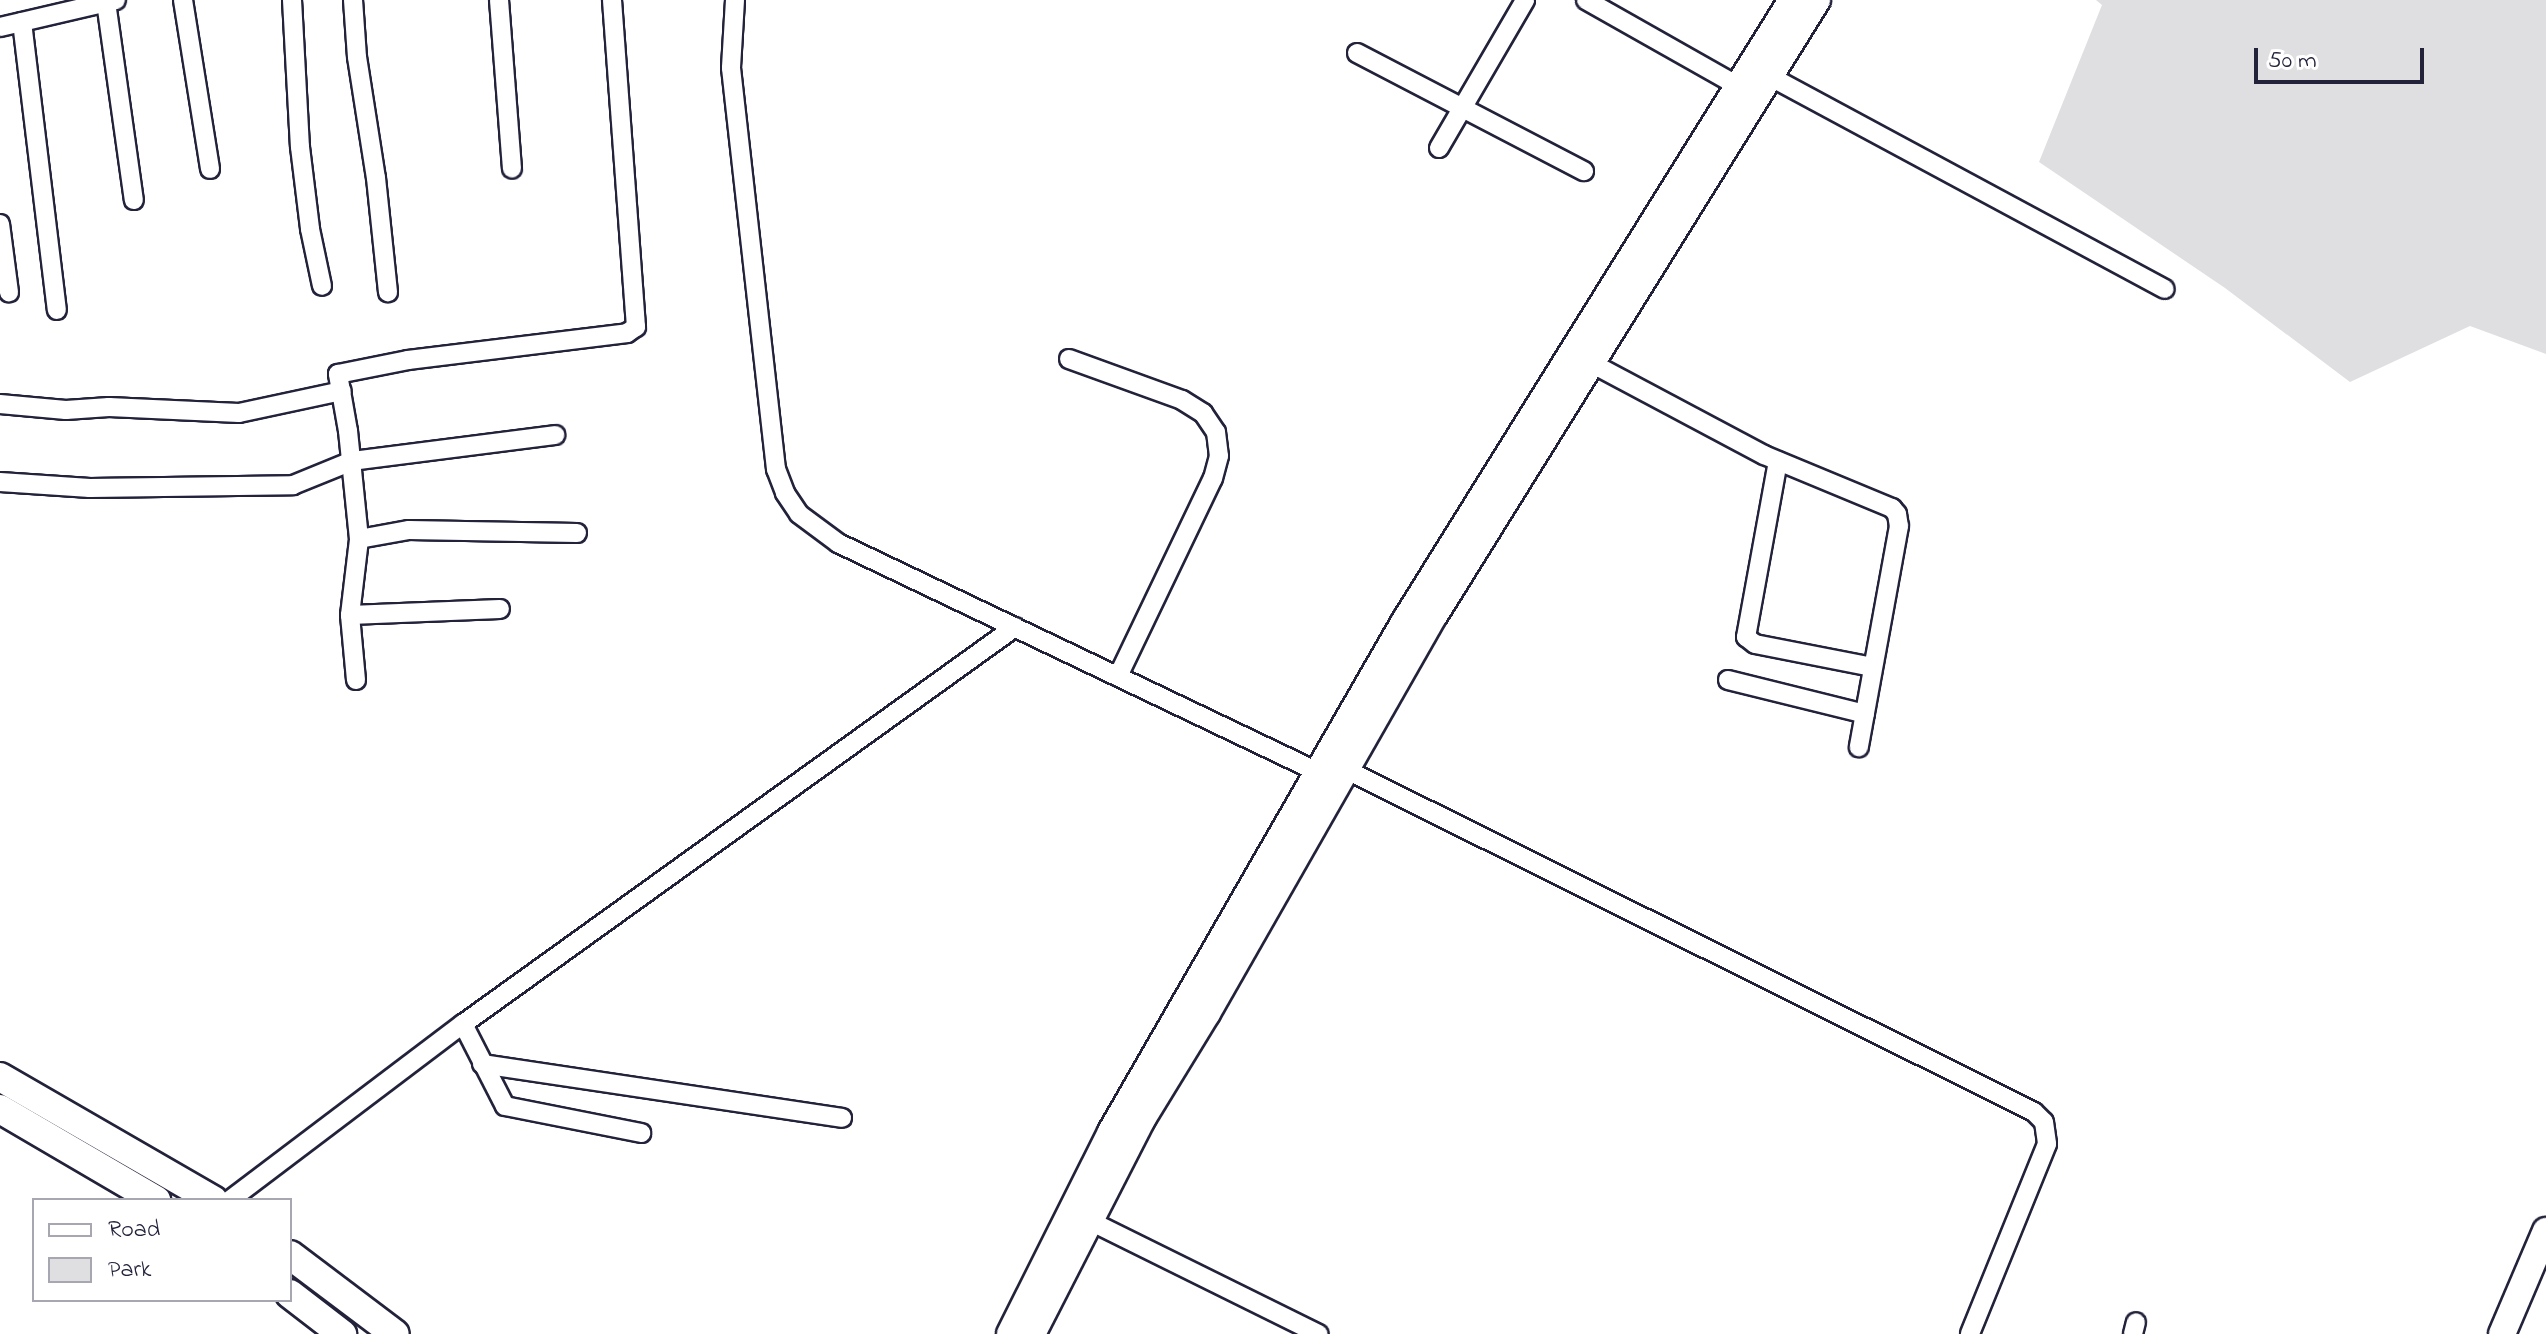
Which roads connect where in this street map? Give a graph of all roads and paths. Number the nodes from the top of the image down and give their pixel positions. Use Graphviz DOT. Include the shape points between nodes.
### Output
graph roads {
  1 [pos="183,0"];
  2 [pos="292,0"];
  3 [pos="353,0"];
  4 [pos="499,0"];
  5 [pos="612,0"];
  6 [pos="735,0"];
  7 [pos="1525,0"];
  8 [pos="1586,0"];
  9 [pos="1792,0"];
  10 [pos="1817,0"];
  11 [pos="111,1"];
  12 [pos="22,22"];
  13 [pos="0,27"];
  14 [pos="1357,53"];
  15 [pos="1757,87"];
  16 [pos="1461,107"];
  17 [pos="1439,148"];
  18 [pos="210,169"];
  19 [pos="512,169"];
  20 [pos="1584,171"];
  21 [pos="134,200"];
  22 [pos="0,224"];
  23 [pos="322,286"];
  24 [pos="2164,289"];
  25 [pos="9,292"];
  26 [pos="388,292"];
  27 [pos="57,310"];
  28 [pos="1069,359"];
  29 [pos="1591,363"];
  30 [pos="342,391"];
  31 [pos="0,404"];
  32 [pos="555,435"];
  33 [pos="352,461"];
  34 [pos="1778,461"];
  35 [pos="0,482"];
  36 [pos="1489,506"];
  37 [pos="577,533"];
  38 [pos="359,539"];
  39 [pos="500,609"];
  40 [pos="350,615"];
  41 [pos="1015,627"];
  42 [pos="1872,667"];
  43 [pos="1118,676"];
  44 [pos="356,680"];
  45 [pos="1728,680"];
  46 [pos="1865,714"];
  47 [pos="1859,747"];
  48 [pos="1347,770"];
  49 [pos="1318,772"];
  50 [pos="463,1024"];
  51 [pos="482,1064"];
  52 [pos="0,1077"];
  53 [pos="0,1109"];
  54 [pos="842,1118"];
  55 [pos="641,1133"];
  56 [pos="153,1198"];
  57 [pos="210,1198"];
  58 [pos="233,1198"];
  59 [pos="1090,1221"];
  60 [pos="2546,1231"];
  61 [pos="292,1257"];
  62 [pos="292,1296"];
  63 [pos="342,1334"];
  64 [pos="395,1334"];
  65 [pos="1010,1334"];
  66 [pos="1032,1334"];
  67 [pos="1319,1334"];
  68 [pos="1970,1334"];
  69 [pos="2502,1334"];
  1 -- 18 [label="street"];
  2 -- 23 [label="street" via="300,147"];
  3 -- 26 [label="street"];
  4 -- 19 [label="street"];
  5 -- 30 [label="street" via="636,327 627,333 408,360 338,374"];
  6 -- 41 [label="street" via="731,68 776,469 785,493 799,514 838,543"];
  7 -- 16 [label="street"];
  8 -- 15 [label="street"];
  9 -- 15 [label="street"];
  10 -- 15 [label="street"];
  11 -- 12 [label="street"];
  11 -- 21 [label="street"];
  12 -- 13 [label="street"];
  12 -- 27 [label="street"];
  14 -- 16 [label="street"];
  15 -- 24 [label="street"];
  15 -- 29 [label="street"];
  15 -- 36 [label="street"];
  16 -- 17 [label="street"];
  16 -- 20 [label="street"];
  22 -- 25 [label="street"];
  28 -- 43 [label="street" via="1182,400 1203,413 1216,432 1219,456 1213,478"];
  29 -- 34 [label="street"];
  29 -- 36 [label="street"];
  30 -- 31 [label="street" via="239,413"];
  30 -- 33 [label="street"];
  32 -- 33 [label="street"];
  33 -- 35 [label="street" via="293,485 90,488"];
  33 -- 38 [label="street"];
  34 -- 42 [label="street" via="1897,514"];
  34 -- 42 [label="street" via="1746,637 1755,644"];
  36 -- 48 [label="street"];
  36 -- 49 [label="street" via="1405,621"];
  37 -- 38 [label="street" via="409,530"];
  38 -- 40 [label="street"];
  39 -- 40 [label="street"];
  40 -- 44 [label="street"];
  41 -- 43 [label="street"];
  41 -- 50 [label="street"];
  42 -- 46 [label="street"];
  43 -- 49 [label="street"];
  45 -- 46 [label="street"];
  46 -- 47 [label="street"];
  48 -- 59 [label="street" via="1142,1119"];
  48 -- 68 [label="street" via="2034,1112 2044,1122 2047,1144"];
  49 -- 65 [label="street" via="1111,1132"];
  50 -- 51 [label="street"];
  50 -- 58 [label="street"];
  51 -- 54 [label="street"];
  51 -- 55 [label="street" via="505,1106"];
  52 -- 57 [label="main road"];
  53 -- 56 [label="main road"];
  59 -- 66 [label="street"];
  59 -- 67 [label="street"];
  60 -- 69 [label="street"];
  61 -- 64 [label="main road"];
  62 -- 63 [label="main road"];
}
